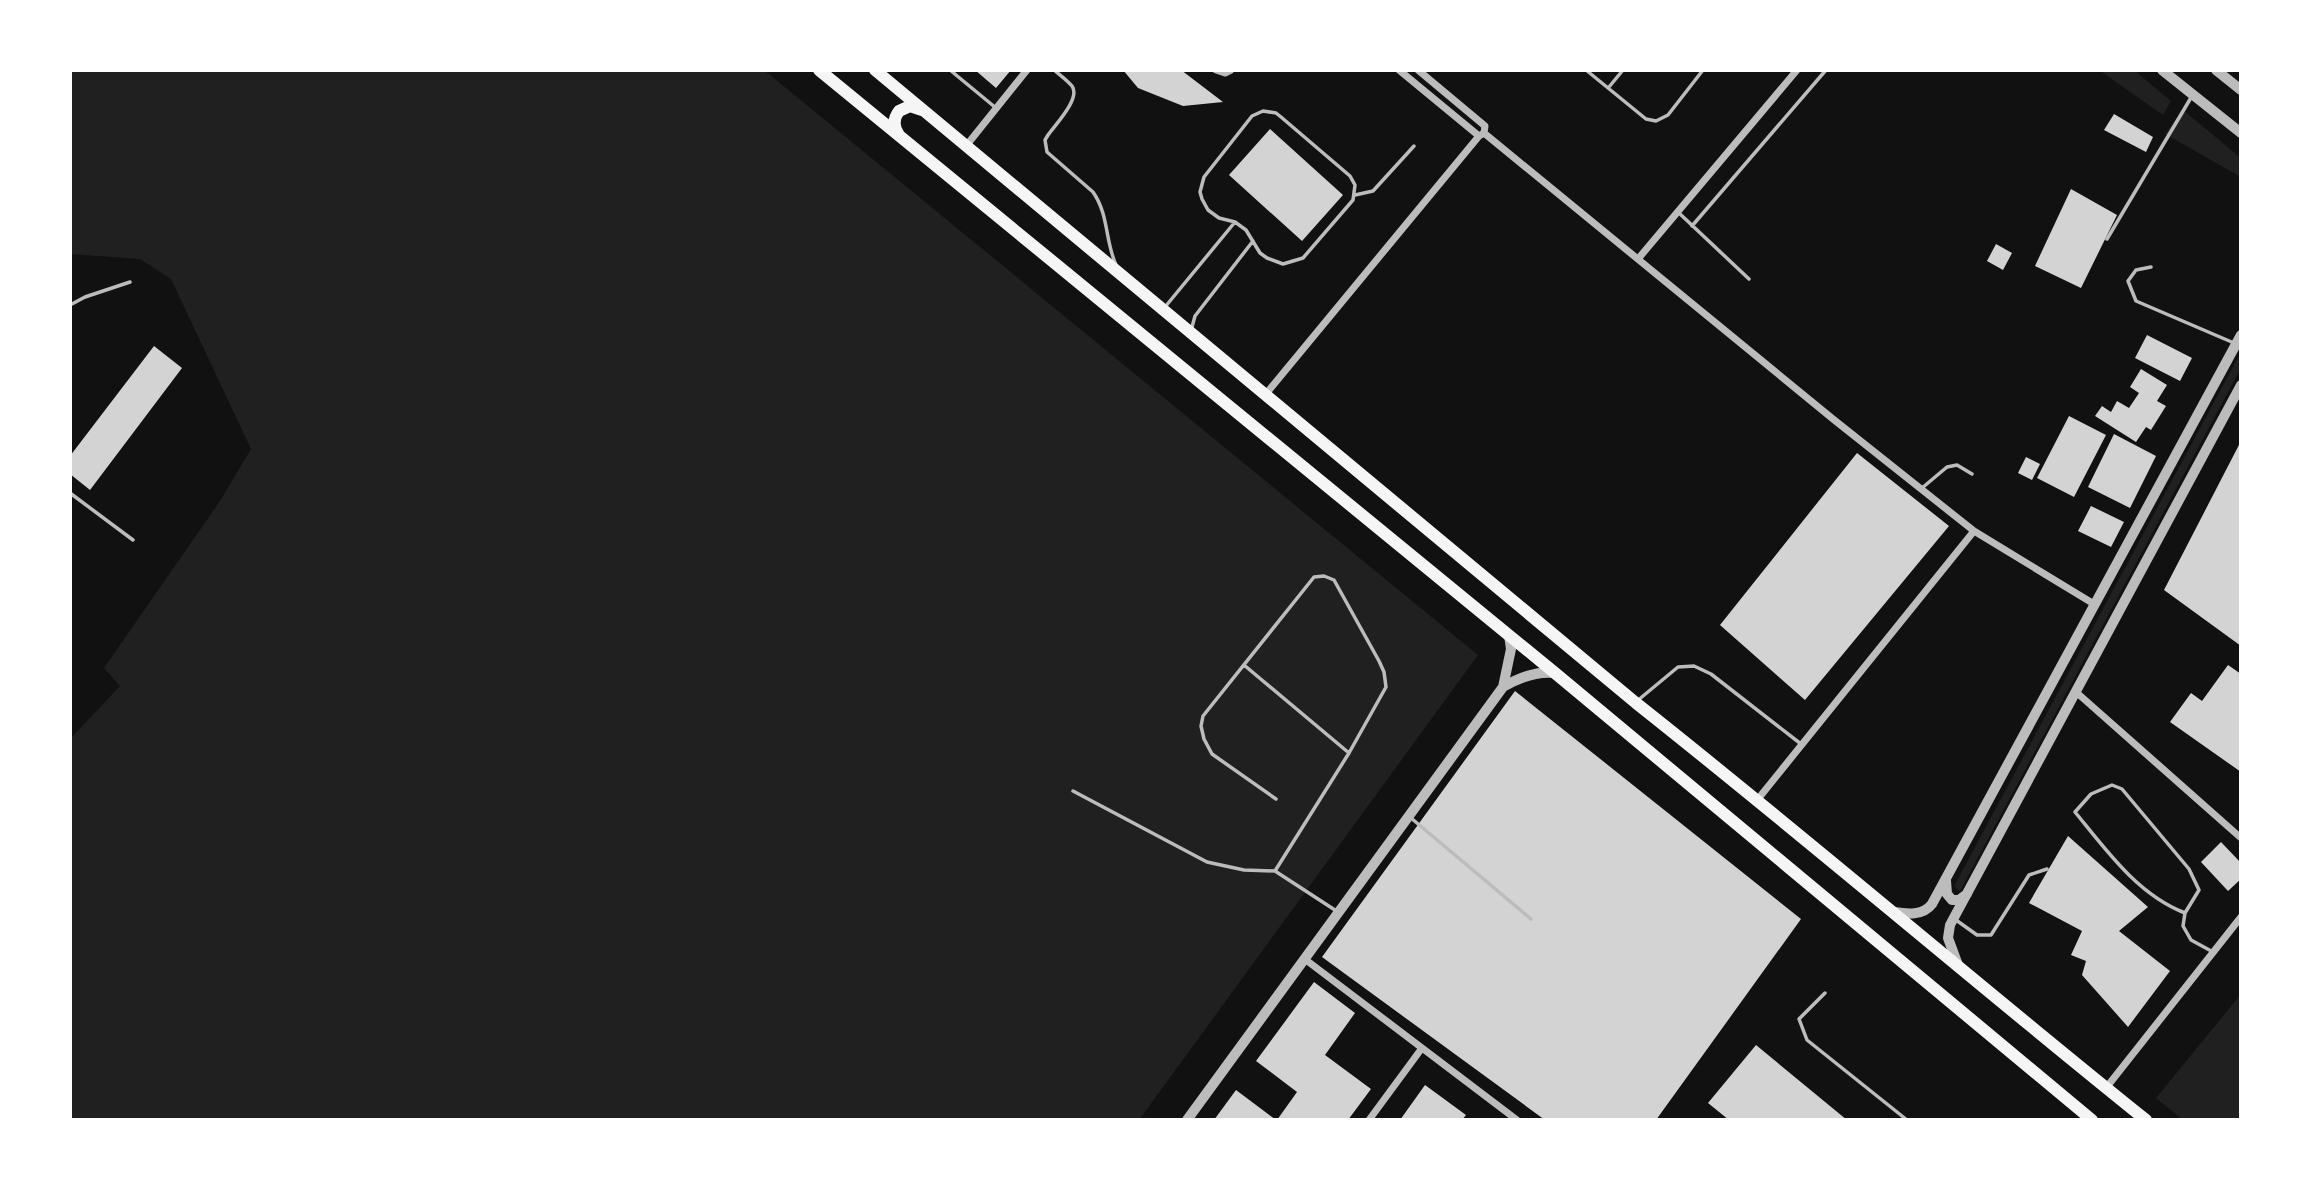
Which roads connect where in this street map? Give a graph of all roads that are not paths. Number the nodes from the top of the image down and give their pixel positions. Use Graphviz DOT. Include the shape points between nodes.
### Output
graph roads {
  1 [pos="818,70"];
  2 [pos="875,70"];
  3 [pos="950,70"];
  4 [pos="1027,70"];
  5 [pos="1054,70"];
  6 [pos="1216,70"];
  7 [pos="1231,70"];
  8 [pos="1399,70"];
  9 [pos="1418,70"];
  10 [pos="1586,70"];
  11 [pos="1623,70"];
  12 [pos="1703,70"];
  13 [pos="1797,70"];
  14 [pos="1826,70"];
  15 [pos="2162,70"];
  16 [pos="2216,70"];
  17 [pos="1608,88"];
  18 [pos="2241,90"];
  19 [pos="2193,94"];
  20 [pos="996,108"];
  21 [pos="922,110"];
  22 [pos="1483,131"];
  23 [pos="2241,133"];
  24 [pos="902,138"];
  25 [pos="966,146"];
  26 [pos="1414,146"];
  27 [pos="1355,195"];
  28 [pos="1677,212"];
  29 [pos="1235,222"];
  30 [pos="1692,226"];
  31 [pos="2107,239"];
  32 [pos="1253,240"];
  33 [pos="1638,259"];
  34 [pos="2151,267"];
  35 [pos="1121,273"];
  36 [pos="1749,279"];
  37 [pos="130,282"];
  38 [pos="70,305"];
  39 [pos="1163,309"];
  40 [pos="1191,333"];
  41 [pos="2239,339"];
  42 [pos="2241,385"];
  43 [pos="1265,395"];
  44 [pos="1972,474"];
  45 [pos="1922,488"];
  46 [pos="70,493"];
  47 [pos="1974,531"];
  48 [pos="132,540"];
  49 [pos="2094,604"];
  50 [pos="1509,635"];
  51 [pos="1244,665"];
  52 [pos="1555,673"];
  53 [pos="1503,687"];
  54 [pos="2076,692"];
  55 [pos="1636,703"];
  56 [pos="1801,745"];
  57 [pos="1349,753"];
  58 [pos="1073,791"];
  59 [pos="1276,799"];
  60 [pos="1758,799"];
  61 [pos="1409,817"];
  62 [pos="2241,838"];
  63 [pos="2047,869"];
  64 [pos="1275,871"];
  65 [pos="1947,877"];
  66 [pos="1969,891"];
  67 [pos="1891,912"];
  68 [pos="1340,913"];
  69 [pos="2185,913"];
  70 [pos="2241,917"];
  71 [pos="1531,919"];
  72 [pos="1954,919"];
  73 [pos="2213,952"];
  74 [pos="1306,960"];
  75 [pos="1959,969"];
  76 [pos="1825,993"];
  77 [pos="1422,1048"];
  78 [pos="2106,1088"];
  79 [pos="1516,1118"];
  80 [pos="1187,1120"];
  81 [pos="1369,1120"];
  82 [pos="1907,1120"];
  83 [pos="2092,1120"];
  84 [pos="2146,1120"];
  1 -- 24 [label="main road"];
  2 -- 21 [label="main road"];
  3 -- 20 [label="lane"];
  4 -- 20 [label="street"];
  5 -- 35 [label="lane" via="1075,93 1045,140 1047,152 1099,200"];
  6 -- 7 [label="street"];
  8 -- 22 [label="street"];
  9 -- 22 [label="street"];
  10 -- 17 [label="lane"];
  11 -- 17 [label="lane"];
  12 -- 17 [label="lane" via="1668,116 1656,121 1646,119"];
  13 -- 28 [label="street"];
  14 -- 30 [label="lane"];
  15 -- 19 [label="street"];
  16 -- 18 [label="street"];
  19 -- 23 [label="street"];
  19 -- 31 [label="lane"];
  20 -- 25 [label="street"];
  21 -- 24 [label="main road" via="911,106 899,111 894,128"];
  21 -- 25 [label="main road"];
  22 -- 33 [label="street"];
  22 -- 43 [label="street"];
  24 -- 50 [label="main road"];
  25 -- 35 [label="main road"];
  26 -- 27 [label="lane" via="1373,191"];
  27 -- 29 [label="lane" via="1350,176 1276,113 1263,111 1252,116 1201,184 1208,210"];
  27 -- 32 [label="lane" via="1303,258 1275,262 1260,253"];
  28 -- 30 [label="lane"];
  28 -- 33 [label="street"];
  29 -- 32 [label="lane"];
  29 -- 39 [label="lane"];
  30 -- 36 [label="lane"];
  32 -- 40 [label="lane" via="1195,316"];
  33 -- 45 [label="street"];
  34 -- 41 [label="lane" via="2136,270 2128,281 2136,300"];
  35 -- 39 [label="main road"];
  37 -- 38 [label="lane"];
  39 -- 40 [label="main road"];
  40 -- 43 [label="main road"];
  41 -- 49 [label="street"];
  42 -- 54 [label="street"];
  43 -- 55 [label="main road"];
  44 -- 45 [label="lane" via="1957,465 1947,467"];
  45 -- 47 [label="street"];
  46 -- 48 [label="lane"];
  47 -- 49 [label="street"];
  47 -- 56 [label="street"];
  49 -- 65 [label="street"];
  50 -- 52 [label="main road"];
  50 -- 53 [label="street" via="1511,649"];
  51 -- 57 [label="lane"];
  51 -- 57 [label="lane" via="1314,577 1334,580 1379,661 1386,687"];
  51 -- 59 [label="lane" via="1203,716 1204,739 1212,754"];
  52 -- 53 [label="street" via="1541,672"];
  52 -- 83 [label="main road"];
  53 -- 61 [label="street"];
  54 -- 62 [label="street"];
  54 -- 66 [label="street"];
  55 -- 56 [label="lane" via="1678,667 1694,666 1711,674"];
  55 -- 60 [label="main road"];
  56 -- 60 [label="street"];
  57 -- 64 [label="lane"];
  58 -- 64 [label="lane" via="1207,862"];
  60 -- 67 [label="main road"];
  61 -- 68 [label="street"];
  61 -- 71 [label="lane"];
  63 -- 72 [label="lane" via="2029,875 1991,935 1977,935"];
  64 -- 68 [label="lane"];
  65 -- 66 [label="street" via="1946,890 1952,900"];
  65 -- 67 [label="street" via="1927,909"];
  66 -- 72 [label="street"];
  67 -- 75 [label="main road"];
  68 -- 74 [label="street"];
  69 -- 69 [label="lane" via="2199,890 2189,869 2122,789 2112,785 2091,794 2076,812 2098,841 2136,882 2166,906"];
  69 -- 73 [label="lane" via="2183,926 2191,940"];
  70 -- 73 [label="street"];
  72 -- 75 [label="street" via="1948,938"];
  73 -- 78 [label="street"];
  74 -- 77 [label="street"];
  74 -- 80 [label="street"];
  75 -- 78 [label="main road"];
  76 -- 82 [label="lane" via="1799,1019 1807,1040"];
  77 -- 79 [label="street"];
  77 -- 81 [label="street"];
  78 -- 84 [label="main road"];
}
